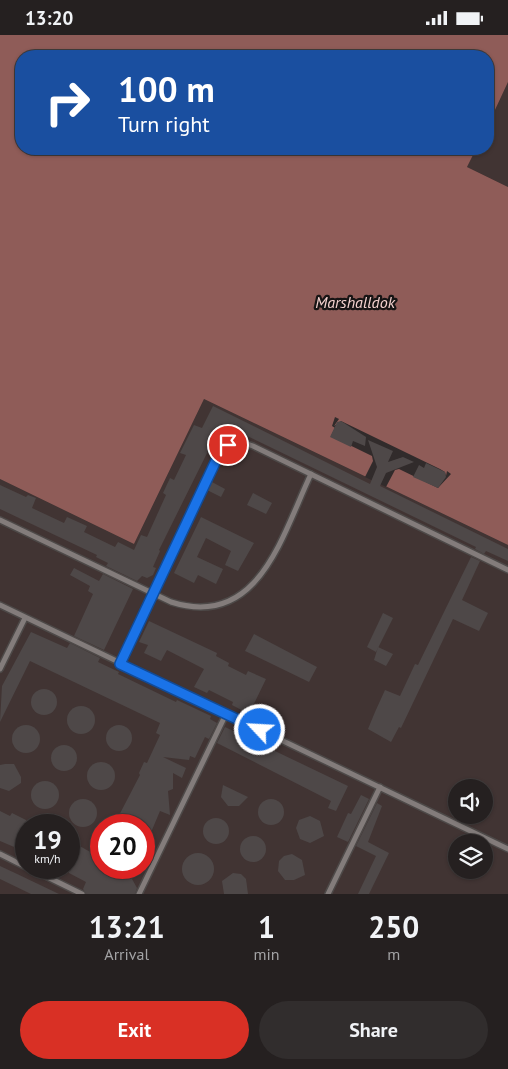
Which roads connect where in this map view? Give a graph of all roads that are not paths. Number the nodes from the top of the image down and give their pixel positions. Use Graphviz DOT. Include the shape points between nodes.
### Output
graph roads {
  1 [pos="311,474"];
  2 [pos="0,521"];
  3 [pos="508,570"];
  4 [pos="153,594"];
  5 [pos="0,605"];
  6 [pos="25,618"];
  7 [pos="120,664"];
  8 [pos="0,669"];
  9 [pos="226,714"];
  10 [pos="380,787"];
  11 [pos="508,849"];
  12 [pos="0,854"];
  13 [pos="15,861"];
  14 [pos="51,879"];
  15 [pos="82,894"];
  16 [pos="139,894"];
  17 [pos="328,894"];
  1 -- 3 [label="lane"];
  1 -- 4 [label="lane" via="269,565 253,587 225,603 200,608 178,605"];
  1 -- 4 [label="lane" via="246,443 228,445 221,450"];
  2 -- 4 [label="lane"];
  4 -- 7 [label="lane"];
  5 -- 6 [label="lane"];
  6 -- 7 [label="lane"];
  6 -- 8 [label="lane"];
  7 -- 9 [label="lane"];
  9 -- 10 [label="lane"];
  9 -- 16 [label="lane"];
  10 -- 11 [label="lane"];
  10 -- 17 [label="lane"];
  12 -- 13 [label="lane"];
  14 -- 15 [label="lane"];
}
